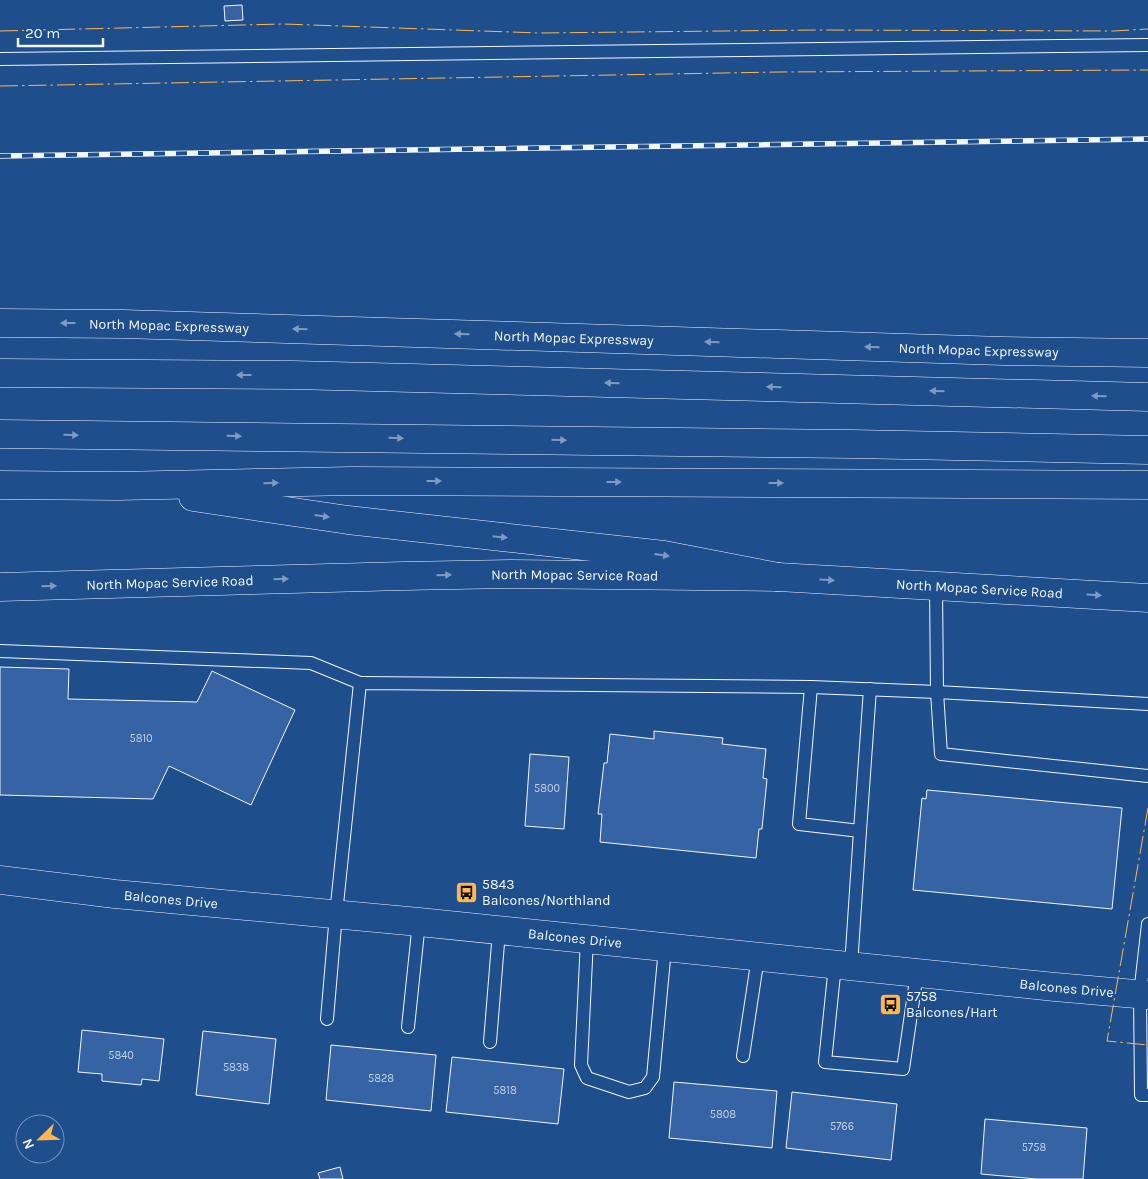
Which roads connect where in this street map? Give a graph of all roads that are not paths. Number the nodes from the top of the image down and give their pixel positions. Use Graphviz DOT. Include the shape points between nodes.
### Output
graph roads {
  1 [pos="1148,45"];
  2 [pos="0,59"];
  3 [pos="0,323"];
  4 [pos="1148,353"];
  5 [pos="0,363"];
  6 [pos="0,372"];
  7 [pos="94,374"];
  8 [pos="1148,397"];
  9 [pos="8,434"];
  10 [pos="1148,450"];
  11 [pos="0,485"];
  12 [pos="1148,485"];
  13 [pos="118,486"];
  14 [pos="778,577"];
  15 [pos="936,586"];
  16 [pos="0,588"];
  17 [pos="1148,598"];
  18 [pos="0,651"];
  19 [pos="360,683"];
  20 [pos="811,687"];
  21 [pos="870,689"];
  22 [pos="937,692"];
  23 [pos="1148,704"];
  24 [pos="1148,776"];
  25 [pos="860,832"];
  26 [pos="0,880"];
  27 [pos="336,914"];
  28 [pos="419,922"];
  29 [pos="1148,924"];
  30 [pos="499,930"];
  31 [pos="587,939"];
  32 [pos="666,948"];
  33 [pos="758,957"];
  34 [pos="843,966"];
  35 [pos="917,973"];
  36 [pos="1144,995"];
  37 [pos="327,1019"];
  38 [pos="408,1027"];
  39 [pos="490,1042"];
  40 [pos="744,1056"];
  41 [pos="1148,1096"];
  1 -- 2 [label="lane"];
  4 -- 3 [label="main road, North Mopac Expressway, one-way"];
  5 -- 7 [label="main road"];
  6 -- 7 [label="main road"];
  8 -- 7 [label="main road, one-way"];
  9 -- 10 [label="main road, one-way"];
  11 -- 13 [label="main road"];
  13 -- 12 [label="main road, one-way" via="352,481"];
  13 -- 14 [label="main road, one-way" via="348,520 664,555"];
  14 -- 15 [label="main road, North Mopac Service Road, one-way"];
  16 -- 14 [label="main road, North Mopac Service Road, one-way" via="434,575"];
  15 -- 17 [label="main road, North Mopac Service Road, one-way"];
  15 -- 22 [label="lane"];
  18 -- 19 [label="lane" via="311,663"];
  19 -- 20 [label="lane"];
  19 -- 27 [label="lane"];
  20 -- 21 [label="lane"];
  20 -- 25 [label="lane" via="799,824"];
  21 -- 22 [label="lane"];
  21 -- 25 [label="lane"];
  22 -- 23 [label="lane"];
  22 -- 24 [label="lane" via="941,754"];
  25 -- 34 [label="lane"];
  26 -- 27 [label="main road, Balcones Drive"];
  27 -- 28 [label="main road, Balcones Drive"];
  27 -- 37 [label="lane"];
  28 -- 30 [label="main road, Balcones Drive"];
  28 -- 38 [label="lane"];
  29 -- 36 [label="lane"];
  30 -- 31 [label="main road, Balcones Drive"];
  30 -- 39 [label="lane"];
  31 -- 32 [label="main road, Balcones Drive"];
  31 -- 32 [label="lane" via="582,1065 587,1078 629,1092 645,1088 653,1076"];
  32 -- 33 [label="main road, Balcones Drive"];
  33 -- 34 [label="main road, Balcones Drive"];
  33 -- 40 [label="lane"];
  34 -- 35 [label="main road, Balcones Drive"];
  34 -- 35 [label="lane" via="825,1062 903,1069"];
  35 -- 36 [label="main road, Balcones Drive"];
  36 -- 41 [label="lane" via="1141,1095"];
}
